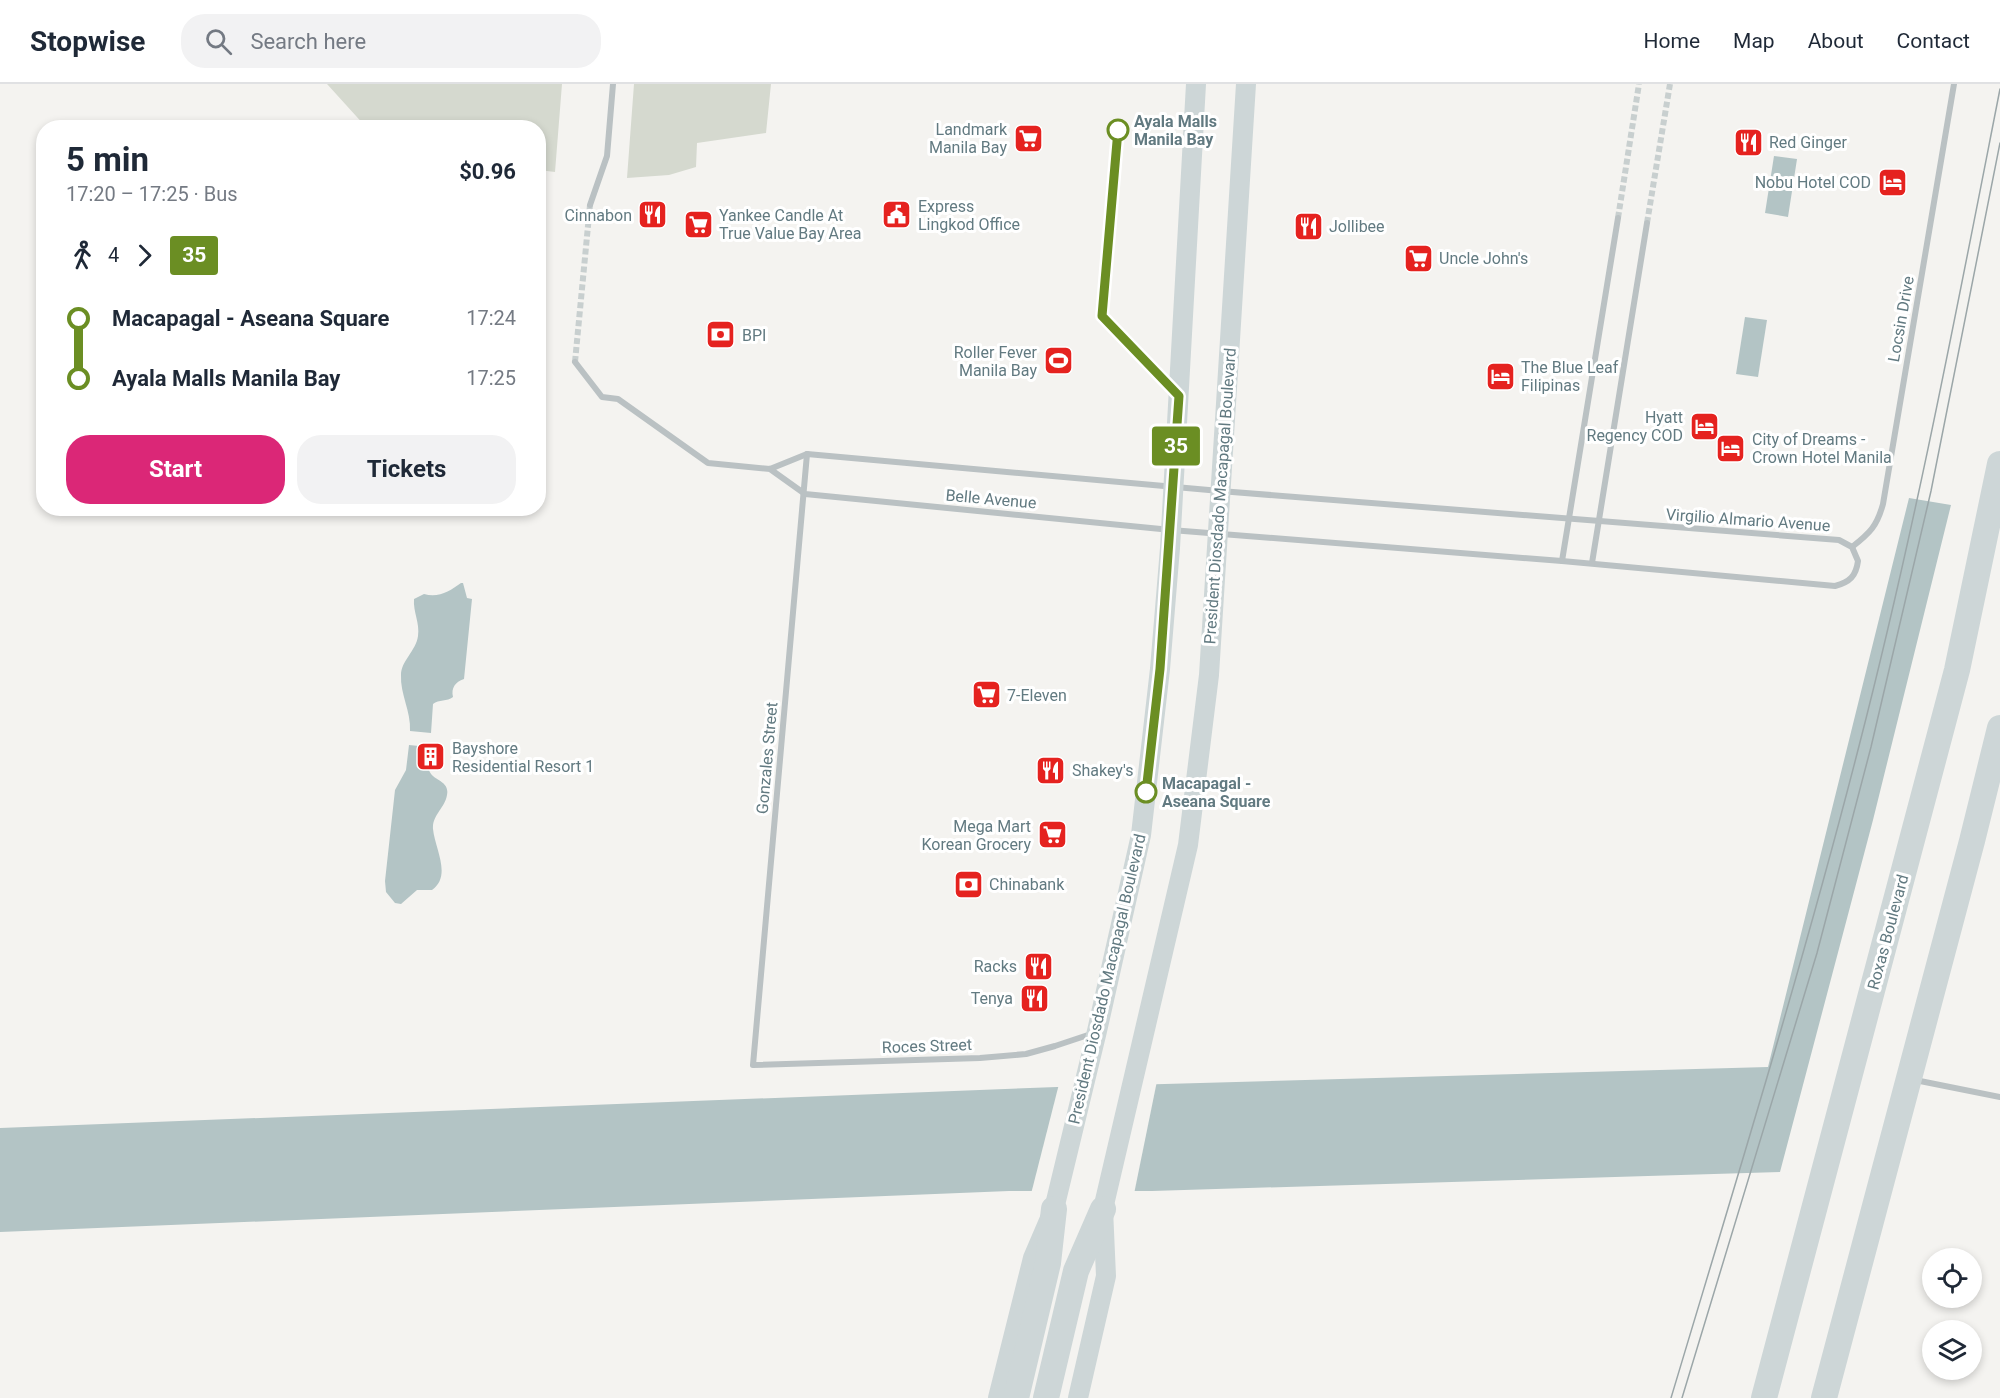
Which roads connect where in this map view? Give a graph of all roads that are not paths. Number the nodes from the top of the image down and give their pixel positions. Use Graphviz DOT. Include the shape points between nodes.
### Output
graph roads {
  1 [pos="613,84"];
  2 [pos="1196,84"];
  3 [pos="1246,84"];
  4 [pos="1954,84"];
  5 [pos="590,205"];
  6 [pos="1618,218"];
  7 [pos="1647,223"];
  8 [pos="575,362"];
  9 [pos="807,453"];
  10 [pos="2000,464"];
  11 [pos="770,469"];
  12 [pos="1174,487"];
  13 [pos="1220,491"];
  14 [pos="805,494"];
  15 [pos="1569,520"];
  16 [pos="1598,522"];
  17 [pos="1171,530"];
  18 [pos="1217,533"];
  19 [pos="1852,547"];
  20 [pos="1562,561"];
  21 [pos="1592,563"];
  22 [pos="2000,728"];
  23 [pos="1098,1031"];
  24 [pos="753,1065"];
  25 [pos="1909,1078"];
  26 [pos="2000,1097"];
  27 [pos="1104,1205"];
  28 [pos="1055,1206"];
  29 [pos="998,1398"];
  30 [pos="1016,1398"];
  31 [pos="1046,1398"];
  32 [pos="1078,1398"];
  33 [pos="1764,1398"];
  34 [pos="1824,1398"];
  1 -- 5 [label="street" via="607,156"];
  2 -- 12 [label="main road, President Diosdado Macapagal Boulevard"];
  3 -- 13 [label="main road, President Diosdado Macapagal Boulevard"];
  4 -- 19 [label="street, Locsin Drive" via="1883,504 1878,522"];
  6 -- 15 [label="street"];
  7 -- 16 [label="street"];
  8 -- 11 [label="street, Belle Avenue" via="602,397 618,399 708,462"];
  9 -- 11 [label="street, Belle Avenue"];
  9 -- 12 [label="street, Belle Avenue"];
  9 -- 14 [label="street, Gonzales Street"];
  10 -- 33 [label="highway, Roxas Boulevard" via="1957,670"];
  11 -- 14 [label="street, Belle Avenue"];
  12 -- 13 [label="street, Belle Avenue"];
  12 -- 17 [label="main road, President Diosdado Macapagal Boulevard"];
  13 -- 15 [label="street, Virgilio Almario Avenue"];
  13 -- 18 [label="main road, President Diosdado Macapagal Boulevard"];
  14 -- 17 [label="street, Belle Avenue"];
  14 -- 24 [label="street, Gonzales Street"];
  15 -- 16 [label="street, Virgilio Almario Avenue"];
  15 -- 20 [label="street"];
  16 -- 19 [label="street, Virgilio Almario Avenue" via="1839,540"];
  16 -- 21 [label="street"];
  17 -- 18 [label="street, Belle Avenue"];
  17 -- 23 [label="main road, President Diosdado Macapagal Boulevard" via="1141,835"];
  18 -- 20 [label="street"];
  18 -- 27 [label="main road, President Diosdado Macapagal Boulevard" via="1209,675 1188,845"];
  19 -- 21 [label="street" via="1857,569 1853,577 1835,586"];
  20 -- 21 [label="street"];
  22 -- 25 [label="highway"];
  23 -- 24 [label="street, Roces Street" via="1026,1054"];
  23 -- 28 [label="main road, President Diosdado Macapagal Boulevard"];
  25 -- 26 [label="street"];
  25 -- 34 [label="highway"];
  27 -- 31 [label="highway" via="1076,1271"];
  27 -- 32 [label="main road, President Diosdado Macapagal Boulevard" via="1106,1276"];
  28 -- 29 [label="main road, President Diosdado Macapagal Boulevard" via="1033,1258"];
  28 -- 30 [label="highway" via="1048,1263"];
}
